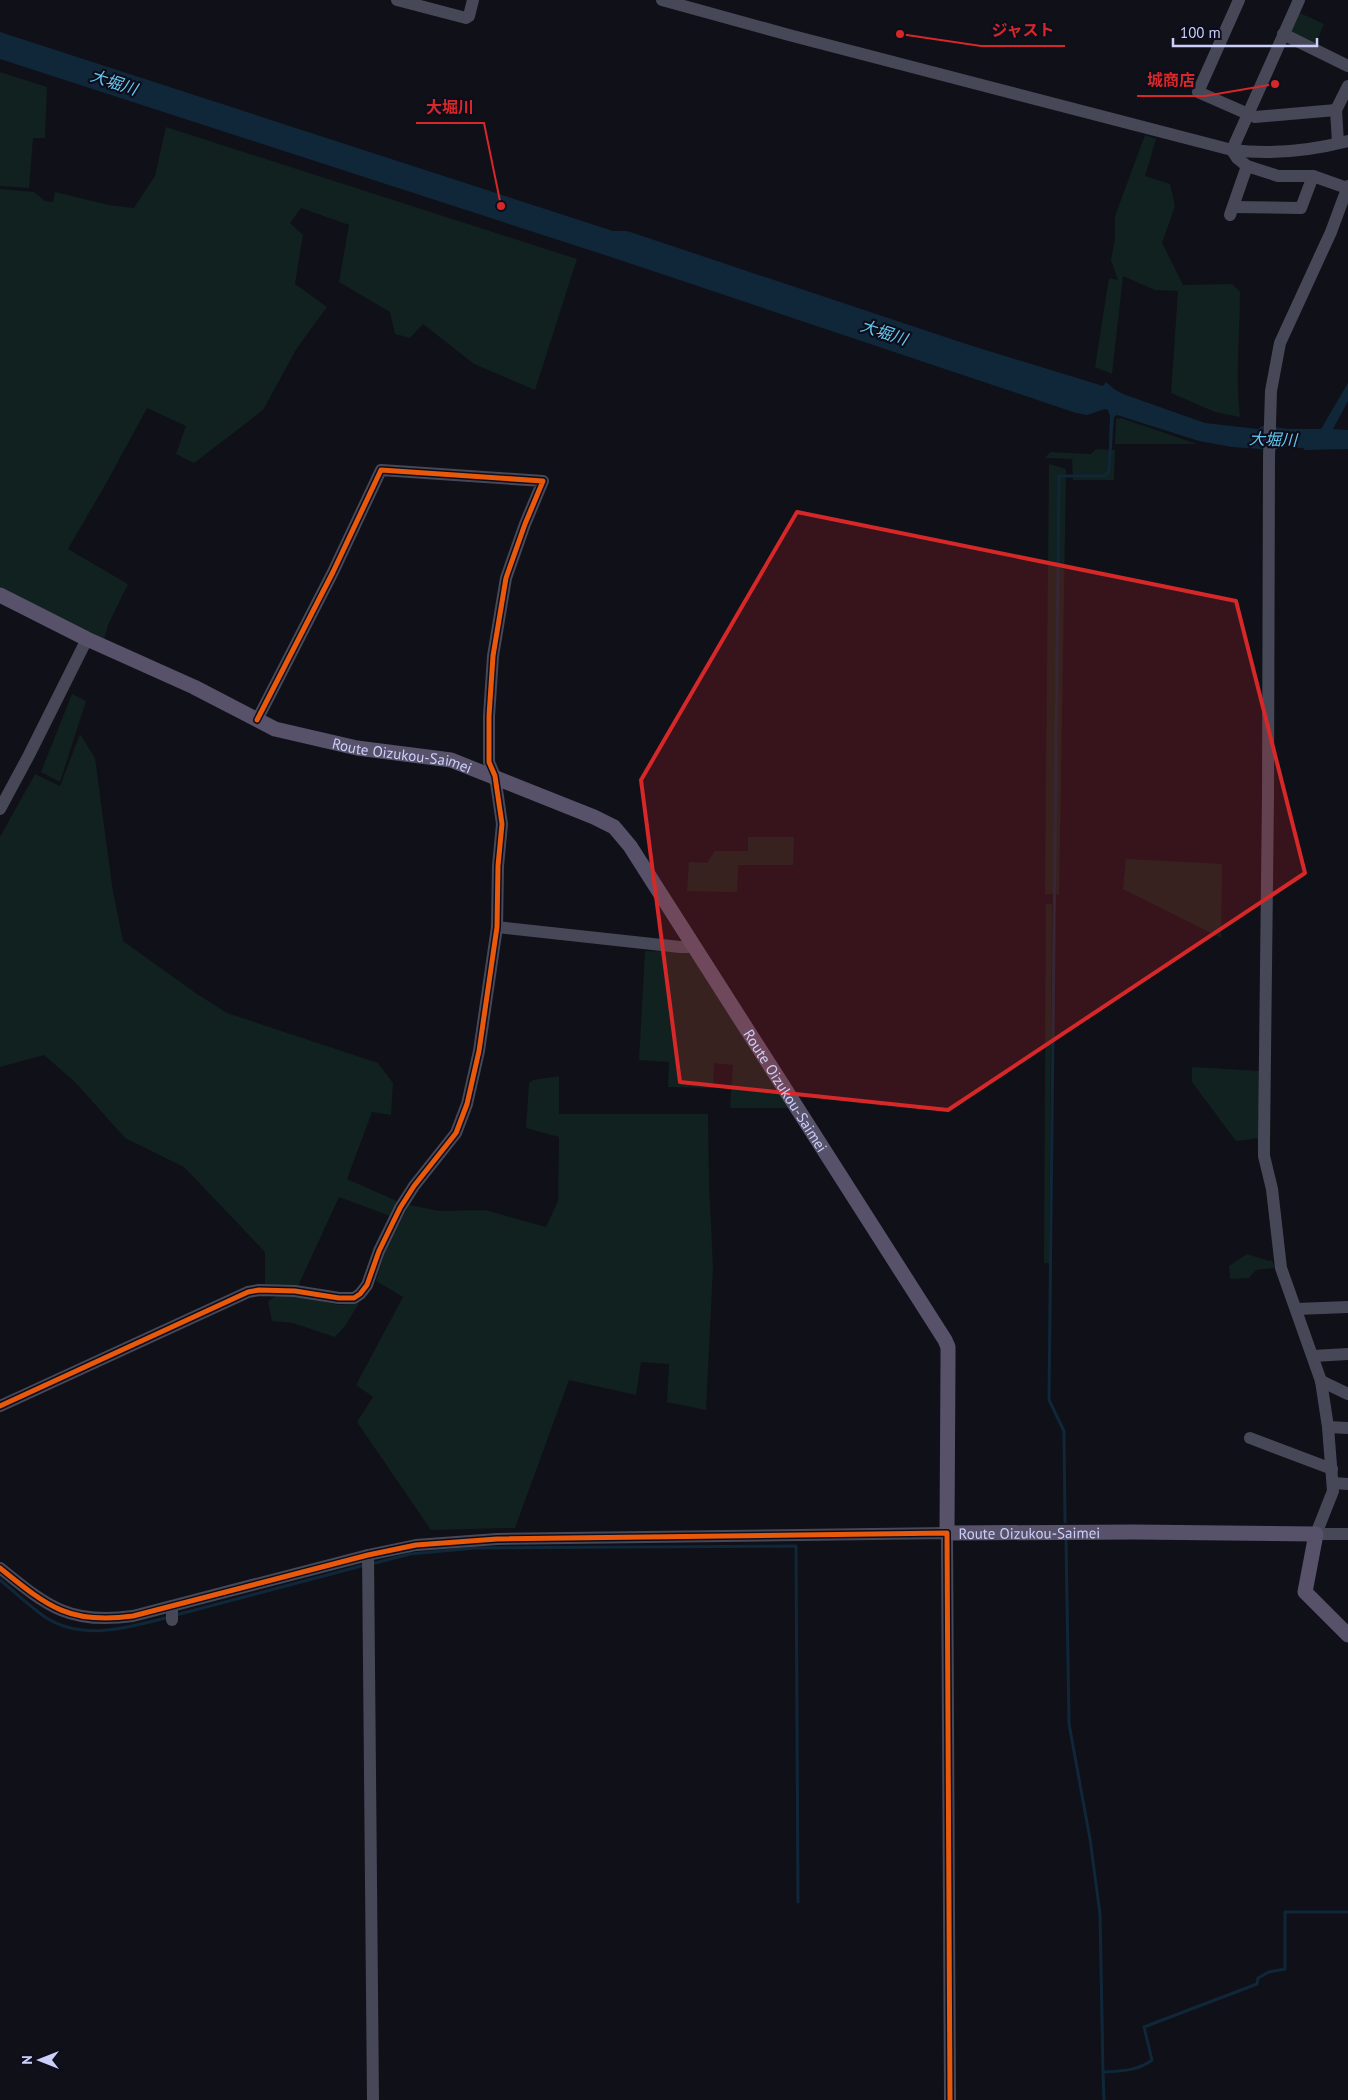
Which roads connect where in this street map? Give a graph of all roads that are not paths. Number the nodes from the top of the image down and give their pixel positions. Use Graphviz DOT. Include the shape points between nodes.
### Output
graph roads {
  1 [pos="397,0"];
  2 [pos="473,0"];
  3 [pos="662,0"];
  4 [pos="1298,0"];
  5 [pos="1237,1"];
  6 [pos="1283,34"];
  7 [pos="1348,66"];
  8 [pos="1348,86"];
  9 [pos="1336,110"];
  10 [pos="1248,114"];
  11 [pos="1343,142"];
  12 [pos="1232,150"];
  13 [pos="1247,166"];
  14 [pos="1313,176"];
  15 [pos="1348,187"];
  16 [pos="0,595"];
  17 [pos="87,639"];
  18 [pos="257,720"];
  19 [pos="495,776"];
  20 [pos="0,809"];
  21 [pos="497,926"];
  22 [pos="694,946"];
  23 [pos="1348,1307"];
  24 [pos="1296,1309"];
  25 [pos="1348,1354"];
  26 [pos="1313,1356"];
  27 [pos="1321,1381"];
  28 [pos="1348,1394"];
  29 [pos="0,1406"];
  30 [pos="1328,1427"];
  31 [pos="1348,1428"];
  32 [pos="1250,1438"];
  33 [pos="1332,1469"];
  34 [pos="1333,1483"];
  35 [pos="1348,1484"];
  36 [pos="947,1533"];
  37 [pos="1316,1534"];
  38 [pos="1348,1534"];
  39 [pos="368,1561"];
  40 [pos="0,1568"];
  41 [pos="1348,1635"];
  42 [pos="373,2100"];
  43 [pos="950,2100"];
  1 -- 2 [label="street" via="466,18"];
  3 -- 12 [label="street"];
  4 -- 6 [label="street"];
  5 -- 10 [label="street" via="1198,92"];
  6 -- 7 [label="street"];
  6 -- 10 [label="street"];
  8 -- 9 [label="street"];
  9 -- 10 [label="street" via="1255,117"];
  9 -- 11 [label="street"];
  10 -- 12 [label="street"];
  11 -- 12 [label="street" via="1300,151"];
  12 -- 13 [label="street"];
  13 -- 14 [label="street" via="1278,176"];
  13 -- 14 [label="street" via="1231,211 1301,208"];
  14 -- 15 [label="street"];
  15 -- 24 [label="street" via="1280,343 1271,391 1264,1156 1272,1189 1281,1268"];
  16 -- 17 [label="main road, Route Oizukou-Saimei"];
  17 -- 18 [label="main road, Route Oizukou-Saimei"];
  17 -- 20 [label="street"];
  18 -- 19 [label="main road, Route Oizukou-Saimei" via="283,731 357,748 451,760"];
  18 -- 19 [label="street" via="381,470 543,481 506,578 493,656 489,762"];
  19 -- 21 [label="street" via="502,824"];
  19 -- 22 [label="main road, Route Oizukou-Saimei" via="614,827 630,846"];
  21 -- 22 [label="street"];
  21 -- 29 [label="street" via="479,1051 456,1133 400,1208 378,1251 367,1285 360,1294 354,1298 338,1298 295,1291 248,1292"];
  22 -- 36 [label="main road, Route Oizukou-Saimei" via="945,1340 948,1347"];
  23 -- 24 [label="street"];
  24 -- 26 [label="street"];
  25 -- 26 [label="street"];
  26 -- 27 [label="street"];
  27 -- 28 [label="street"];
  27 -- 30 [label="street"];
  30 -- 31 [label="street"];
  30 -- 33 [label="street"];
  32 -- 33 [label="street"];
  33 -- 34 [label="street"];
  34 -- 35 [label="street"];
  34 -- 37 [label="street" via="1328,1506"];
  36 -- 37 [label="main road, Route Oizukou-Saimei"];
  36 -- 39 [label="street" via="497,1539 416,1544"];
  36 -- 43 [label="street"];
  37 -- 38 [label="street"];
  37 -- 41 [label="main road" via="1305,1592"];
  39 -- 40 [label="street" via="172,1613 114,1619 78,1617 41,1601"];
  39 -- 42 [label="street"];
}
